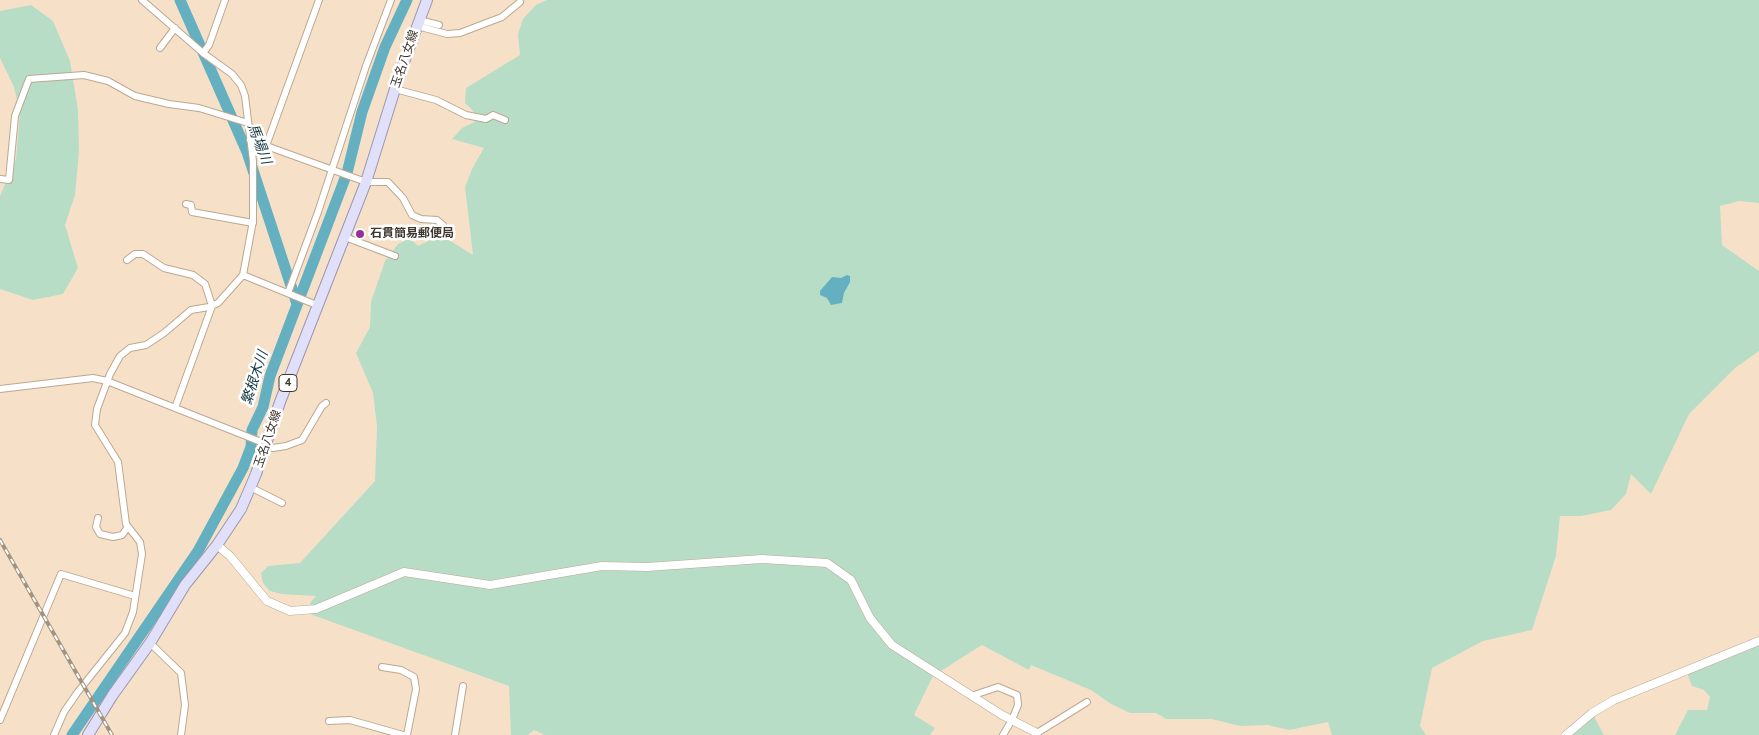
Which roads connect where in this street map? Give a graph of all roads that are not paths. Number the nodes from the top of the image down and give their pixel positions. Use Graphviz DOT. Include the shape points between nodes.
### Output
graph roads {
  1 [pos="142,0"];
  2 [pos="225,0"];
  3 [pos="319,0"];
  4 [pos="391,0"];
  5 [pos="427,0"];
  6 [pos="520,2"];
  7 [pos="418,23"];
  8 [pos="439,26"];
  9 [pos="175,28"];
  10 [pos="160,48"];
  11 [pos="203,53"];
  12 [pos="395,89"];
  13 [pos="505,120"];
  14 [pos="248,123"];
  15 [pos="250,140"];
  16 [pos="266,146"];
  17 [pos="332,170"];
  18 [pos="0,179"];
  19 [pos="366,182"];
  20 [pos="186,204"];
  21 [pos="253,223"];
  22 [pos="441,232"];
  23 [pos="345,238"];
  24 [pos="395,256"];
  25 [pos="127,260"];
  26 [pos="243,276"];
  27 [pos="288,293"];
  28 [pos="318,305"];
  29 [pos="212,306"];
  30 [pos="107,381"];
  31 [pos="0,389"];
  32 [pos="326,403"];
  33 [pos="175,408"];
  34 [pos="263,444"];
  35 [pos="250,487"];
  36 [pos="282,503"];
  37 [pos="98,518"];
  38 [pos="128,527"];
  39 [pos="217,544"];
  40 [pos="136,596"];
  41 [pos="1759,641"];
  42 [pos="150,643"];
  43 [pos="382,667"];
  44 [pos="463,686"];
  45 [pos="971,696"];
  46 [pos="1087,702"];
  47 [pos="0,720"];
  48 [pos="1012,720"];
  49 [pos="329,721"];
  50 [pos="1037,733"];
  51 [pos="54,735"];
  52 [pos="88,735"];
  53 [pos="181,735"];
  54 [pos="403,735"];
  55 [pos="408,735"];
  56 [pos="455,735"];
  57 [pos="1002,735"];
  58 [pos="1566,735"];
  1 -- 9 [label="street"];
  2 -- 11 [label="street"];
  3 -- 16 [label="street"];
  4 -- 17 [label="street"];
  5 -- 7 [label="main road, 玉名八女線 / 4"];
  6 -- 7 [label="street" via="502,17 460,33 447,34"];
  7 -- 8 [label="street"];
  7 -- 12 [label="main road, 玉名八女線 / 4"];
  9 -- 10 [label="street"];
  9 -- 11 [label="street"];
  11 -- 14 [label="street" via="232,74 241,85"];
  12 -- 13 [label="street" via="436,100 466,115 486,119 493,114"];
  12 -- 19 [label="main road, 玉名八女線 / 4"];
  14 -- 15 [label="street"];
  14 -- 18 [label="street" via="199,108 134,96 108,81 84,75 29,80 15,116 9,180"];
  15 -- 16 [label="street"];
  15 -- 21 [label="street" via="255,186"];
  16 -- 17 [label="street"];
  17 -- 19 [label="street"];
  17 -- 27 [label="street"];
  19 -- 22 [label="street" via="388,182 412,214 421,219 437,220 443,226"];
  19 -- 23 [label="main road, 玉名八女線 / 4"];
  20 -- 21 [label="street" via="191,205 192,212"];
  21 -- 26 [label="street"];
  23 -- 24 [label="street"];
  23 -- 28 [label="main road, 玉名八女線 / 4"];
  25 -- 29 [label="street" via="135,254 143,254 164,268 193,275 204,284"];
  26 -- 27 [label="street"];
  26 -- 29 [label="street"];
  27 -- 28 [label="street"];
  28 -- 34 [label="main road, 玉名八女線 / 4"];
  29 -- 30 [label="street" via="191,310 146,345 130,348 120,356"];
  29 -- 33 [label="street"];
  30 -- 31 [label="street" via="81,378"];
  30 -- 33 [label="street"];
  30 -- 38 [label="street" via="95,425 118,462 124,519"];
  32 -- 34 [label="street" via="302,440 273,448"];
  33 -- 34 [label="street"];
  34 -- 35 [label="main road, 玉名八女線 / 4"];
  35 -- 36 [label="street"];
  35 -- 39 [label="main road, 玉名八女線 / 4" via="241,509"];
  37 -- 38 [label="street" via="96,527 100,534 122,536"];
  38 -- 40 [label="street" via="137,537 142,554"];
  39 -- 42 [label="main road, 玉名八女線 / 4" via="185,585"];
  39 -- 45 [label="street" via="267,601 290,612 316,609 404,572 490,585 602,566 647,567 762,559 827,563 850,580 870,618 892,645"];
  40 -- 47 [label="street" via="61,574"];
  40 -- 51 [label="street" via="124,633 77,693"];
  41 -- 58 [label="street" via="1614,700"];
  42 -- 52 [label="main road, 玉名八女線 / 4"];
  42 -- 53 [label="street" via="181,673 185,705"];
  43 -- 55 [label="street" via="401,670 414,677 416,689"];
  44 -- 56 [label="street"];
  45 -- 48 [label="street"];
  45 -- 48 [label="street" via="998,687 1017,695 1018,706"];
  46 -- 50 [label="street"];
  48 -- 50 [label="street"];
  48 -- 57 [label="street"];
  49 -- 54 [label="street" via="350,720"];
}
